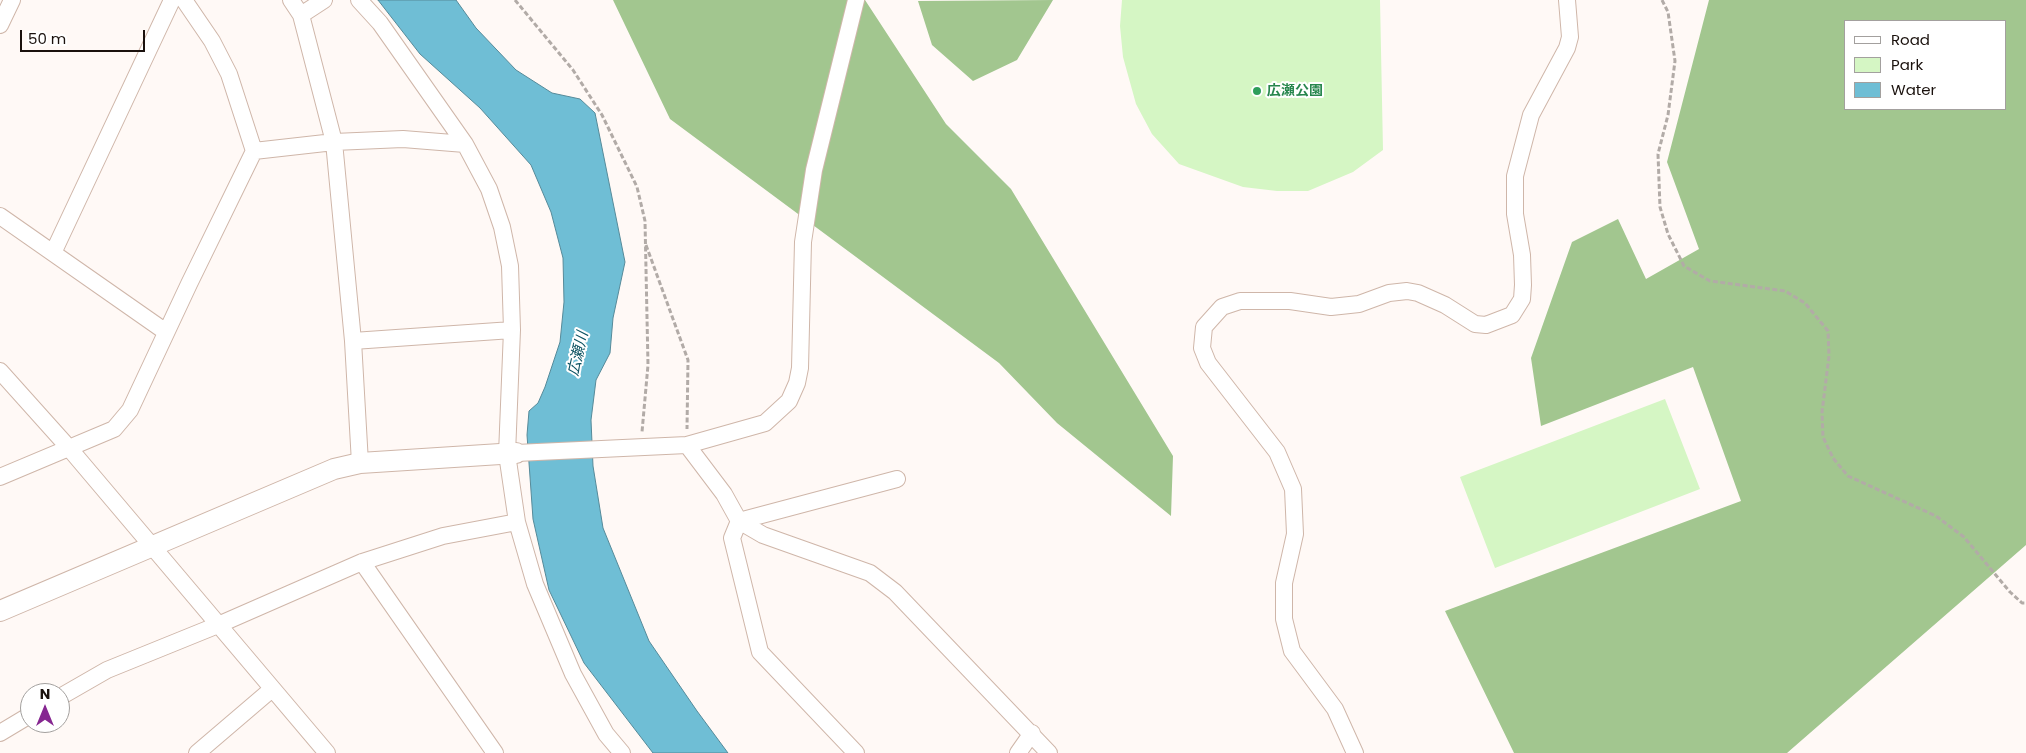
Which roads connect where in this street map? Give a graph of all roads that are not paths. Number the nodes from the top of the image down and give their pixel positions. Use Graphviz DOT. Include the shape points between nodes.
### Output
graph roads {
  1 [pos="172,0"];
  2 [pos="184,0"];
  3 [pos="291,0"];
  4 [pos="324,0"];
  5 [pos="359,0"];
  6 [pos="856,0"];
  7 [pos="1567,0"];
  8 [pos="7,4"];
  9 [pos="301,14"];
  10 [pos="0,25"];
  11 [pos="334,142"];
  12 [pos="465,144"];
  13 [pos="254,151"];
  14 [pos="0,216"];
  15 [pos="53,253"];
  16 [pos="512,330"];
  17 [pos="166,332"];
  18 [pos="353,341"];
  19 [pos="0,371"];
  20 [pos="687,445"];
  21 [pos="69,448"];
  22 [pos="512,453"];
  23 [pos="360,463"];
  24 [pos="0,477"];
  25 [pos="897,478"];
  26 [pos="739,521"];
  27 [pos="517,522"];
  28 [pos="152,547"];
  29 [pos="362,562"];
  30 [pos="0,611"];
  31 [pos="218,625"];
  32 [pos="272,689"];
  33 [pos="70,692"];
  34 [pos="20,721"];
  35 [pos="0,733"];
  36 [pos="1032,733"];
  37 [pos="197,753"];
  38 [pos="327,753"];
  39 [pos="495,753"];
  40 [pos="622,753"];
  41 [pos="856,753"];
  42 [pos="1018,753"];
  43 [pos="1049,753"];
  44 [pos="1356,753"];
  1 -- 15 [label="street"];
  2 -- 13 [label="street" via="212,41 229,74"];
  3 -- 9 [label="street"];
  4 -- 9 [label="street"];
  5 -- 12 [label="street" via="380,23"];
  6 -- 20 [label="street" via="814,170 803,242 797,384 789,401 765,423"];
  7 -- 44 [label="street" via="1570,37 1567,48 1531,115 1515,176 1523,285 1522,299 1512,315 1486,325 1475,324 1445,305 1418,292 1407,291 1389,292 1359,304 1331,307 1290,301 1240,301 1222,307 1204,327 1202,348 1208,363 1277,452 1293,488 1295,534 1284,582 1284,619 1292,652 1335,709"];
  8 -- 10 [label="street"];
  9 -- 11 [label="street"];
  11 -- 12 [label="street" via="404,138"];
  11 -- 13 [label="street"];
  11 -- 18 [label="street"];
  12 -- 16 [label="street" via="489,189 502,228 510,266"];
  13 -- 17 [label="street"];
  14 -- 15 [label="street"];
  15 -- 17 [label="street"];
  16 -- 18 [label="street"];
  16 -- 22 [label="street"];
  17 -- 21 [label="street" via="130,410 114,429"];
  18 -- 23 [label="street"];
  19 -- 21 [label="street"];
  20 -- 22 [label="street"];
  20 -- 26 [label="street" via="724,494"];
  21 -- 24 [label="street"];
  21 -- 28 [label="street"];
  22 -- 23 [label="street"];
  22 -- 27 [label="street"];
  23 -- 28 [label="street" via="334,469"];
  25 -- 26 [label="street"];
  26 -- 36 [label="street" via="763,535 870,573 895,592"];
  26 -- 41 [label="street" via="732,538 760,652"];
  27 -- 29 [label="street" via="443,536"];
  27 -- 40 [label="street" via="538,591 573,674 606,734"];
  28 -- 30 [label="street"];
  28 -- 31 [label="street"];
  29 -- 31 [label="street"];
  29 -- 39 [label="street"];
  31 -- 32 [label="street"];
  31 -- 33 [label="street" via="107,670"];
  32 -- 37 [label="street"];
  32 -- 38 [label="street"];
  34 -- 35 [label="street"];
  36 -- 42 [label="street"];
  36 -- 43 [label="street"];
}
